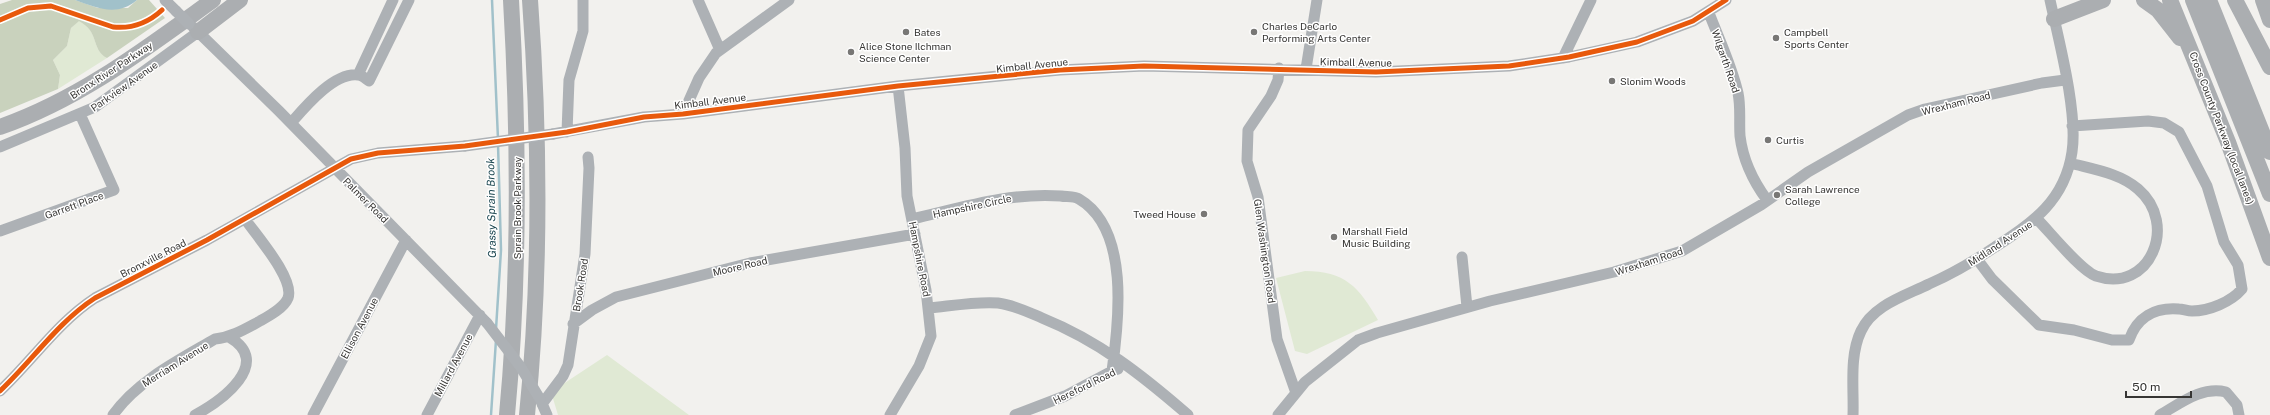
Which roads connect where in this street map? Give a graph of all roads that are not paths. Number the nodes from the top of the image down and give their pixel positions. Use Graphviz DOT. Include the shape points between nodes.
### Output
graph roads {
  1 [pos="165,0"];
  2 [pos="199,0"];
  3 [pos="213,0"];
  4 [pos="240,0"];
  5 [pos="393,0"];
  6 [pos="409,0"];
  7 [pos="511,0"];
  8 [pos="530,0"];
  9 [pos="583,0"];
  10 [pos="698,0"];
  11 [pos="789,0"];
  12 [pos="1317,0"];
  13 [pos="1591,0"];
  14 [pos="1726,0"];
  15 [pos="2082,0"];
  16 [pos="2103,0"];
  17 [pos="2144,0"];
  18 [pos="2170,0"];
  19 [pos="2193,0"];
  20 [pos="2209,0"];
  21 [pos="2235,0"];
  22 [pos="2263,0"];
  23 [pos="2052,9"];
  24 [pos="1708,13"];
  25 [pos="2270,20"];
  26 [pos="383,22"];
  27 [pos="193,28"];
  28 [pos="395,28"];
  29 [pos="720,50"];
  30 [pos="2193,54"];
  31 [pos="1563,58"];
  32 [pos="2270,67"];
  33 [pos="1279,68"];
  34 [pos="1306,70"];
  35 [pos="358,75"];
  36 [pos="2065,80"];
  37 [pos="898,86"];
  38 [pos="80,114"];
  39 [pos="683,114"];
  40 [pos="0,118"];
  41 [pos="291,123"];
  42 [pos="2072,126"];
  43 [pos="0,127"];
  44 [pos="567,132"];
  45 [pos="0,147"];
  46 [pos="2270,152"];
  47 [pos="588,157"];
  48 [pos="2070,163"];
  49 [pos="335,168"];
  50 [pos="2270,194"];
  51 [pos="1767,200"];
  52 [pos="2037,218"];
  53 [pos="245,219"];
  54 [pos="912,219"];
  55 [pos="0,231"];
  56 [pos="915,234"];
  57 [pos="406,240"];
  58 [pos="1462,257"];
  59 [pos="1977,258"];
  60 [pos="2270,258"];
  61 [pos="1467,307"];
  62 [pos="928,308"];
  63 [pos="483,319"];
  64 [pos="573,324"];
  65 [pos="229,337"];
  66 [pos="1114,356"];
  67 [pos="1130,367"];
  68 [pos="1112,371"];
  69 [pos="0,391"];
  70 [pos="1296,393"];
  71 [pos="541,402"];
  72 [pos="113,415"];
  73 [pos="195,415"];
  74 [pos="313,415"];
  75 [pos="427,415"];
  76 [pos="508,415"];
  77 [pos="527,415"];
  78 [pos="547,415"];
  79 [pos="890,415"];
  80 [pos="1015,415"];
  81 [pos="1188,415"];
  82 [pos="1278,415"];
  83 [pos="1853,415"];
  84 [pos="2160,415"];
  85 [pos="2239,415"];
  1 -- 27 [label="street, Palmer Road, bridge"];
  2 -- 40 [label="highway, Bronx River Parkway" via="124,54 74,85 41,102"];
  3 -- 43 [label="highway, Bronx River Parkway" via="80,92"];
  4 -- 27 [label="highway"];
  5 -- 26 [label="street"];
  6 -- 28 [label="street"];
  7 -- 76 [label="highway, Sprain Brook Parkway" via="517,126 518,224"];
  8 -- 77 [label="highway, Sprain Brook Parkway" via="537,194 534,322"];
  9 -- 44 [label="street" via="583,31 570,80"];
  10 -- 29 [label="street"];
  11 -- 29 [label="street"];
  12 -- 34 [label="street"];
  13 -- 31 [label="street"];
  14 -- 24 [label="street, Kimball Avenue"];
  15 -- 23 [label="highway"];
  16 -- 23 [label="highway"];
  17 -- 30 [label="highway" via="2158,10"];
  18 -- 30 [label="highway, Cross County Parkway (local lanes)"];
  19 -- 50 [label="highway"];
  20 -- 46 [label="highway"];
  21 -- 32 [label="highway"];
  22 -- 25 [label="highway"];
  23 -- 36 [label="street, Midland Avenue"];
  24 -- 31 [label="street, Kimball Avenue" via="1637,42"];
  24 -- 51 [label="street, Wilgarth Road" via="1739,95 1740,137 1747,164 1753,180"];
  26 -- 28 [label="street"];
  26 -- 35 [label="street"];
  27 -- 38 [label="street, Parkview Avenue" via="95,107"];
  27 -- 41 [label="street, Palmer Road"];
  28 -- 35 [label="street" via="369,81"];
  29 -- 39 [label="street" via="699,78"];
  30 -- 60 [label="highway, Cross County Parkway (local lanes)"];
  31 -- 34 [label="street, Kimball Avenue" via="1510,66 1376,72"];
  33 -- 34 [label="street, Kimball Avenue"];
  33 -- 37 [label="street, Kimball Avenue" via="1144,66 1060,70"];
  33 -- 70 [label="street, Glen Washington Road" via="1278,80 1248,130 1247,160 1258,197 1277,339"];
  35 -- 41 [label="street" via="340,79 328,86 314,97"];
  36 -- 42 [label="street, Midland Avenue"];
  36 -- 51 [label="street, Wrexham Road" via="2034,84 1908,115 1808,172"];
  37 -- 39 [label="street, Kimball Avenue"];
  37 -- 54 [label="street, Hampshire Road" via="907,196"];
  38 -- 45 [label="street, Parkview Avenue"];
  38 -- 55 [label="street, Garrett Place" via="114,190"];
  39 -- 44 [label="street, Kimball Avenue" via="644,117"];
  41 -- 49 [label="street, Palmer Road"];
  42 -- 48 [label="street, Midland Avenue"];
  42 -- 59 [label="street" via="2148,121 2164,123 2179,132 2207,186 2224,242 2238,265 2242,289 2237,295 2213,307 2192,311 2156,309 2137,322 2129,340 2112,340 2074,330 2039,325 1992,279"];
  44 -- 49 [label="street, Kimball Avenue, bridge" via="465,146 378,153 350,159"];
  47 -- 64 [label="street, Brook Road" via="585,254"];
  48 -- 52 [label="street, Midland Avenue" via="2060,189"];
  48 -- 52 [label="street" via="2115,176 2138,189 2156,218 2157,245 2151,257 2144,265 2122,278 2108,279 2094,275 2080,264"];
  49 -- 53 [label="street, Bronxville Road"];
  49 -- 57 [label="street, Palmer Road"];
  51 -- 61 [label="street, Wrexham Road" via="1682,251 1658,260"];
  52 -- 59 [label="street, Midland Avenue"];
  53 -- 65 [label="street, Merriam Avenue" via="288,282 288,298 270,315"];
  53 -- 69 [label="street, Bronxville Road" via="94,298 80,308"];
  54 -- 56 [label="street, Hampshire Road"];
  54 -- 66 [label="street, Hampshire Circle" via="1010,197 1047,195 1078,198 1099,218 1110,240 1118,280 1119,309"];
  56 -- 62 [label="street, Hampshire Road"];
  56 -- 64 [label="street, Moore Road" via="750,263 616,297"];
  57 -- 63 [label="street, Palmer Road"];
  57 -- 74 [label="street, Ellison Avenue"];
  58 -- 61 [label="street"];
  59 -- 83 [label="street, Midland Avenue" via="1874,313 1858,337 1855,352"];
  61 -- 70 [label="street, Wrexham Road" via="1358,340 1329,361"];
  62 -- 66 [label="street, Hampshire Road" via="997,303 1016,307 1067,328"];
  62 -- 79 [label="street" via="931,336 919,366"];
  63 -- 71 [label="street, Palmer Road, bridge" via="520,366"];
  63 -- 75 [label="street, Millard Avenue"];
  64 -- 71 [label="street, Brook Road" via="568,365 563,376"];
  65 -- 72 [label="street, Merriam Avenue" via="215,339 142,385"];
  65 -- 73 [label="street" via="239,343 246,358 238,383 227,395"];
  66 -- 67 [label="street, Hampshire Road"];
  66 -- 68 [label="street"];
  67 -- 68 [label="street, Hereford Road"];
  67 -- 81 [label="street, Hampshire Road"];
  68 -- 80 [label="street, Hereford Road" via="1065,396"];
  70 -- 82 [label="street, Wrexham Road"];
  71 -- 78 [label="street, Palmer Road"];
  84 -- 85 [label="street" via="2192,396 2215,389 2226,392 2237,405"];
}
